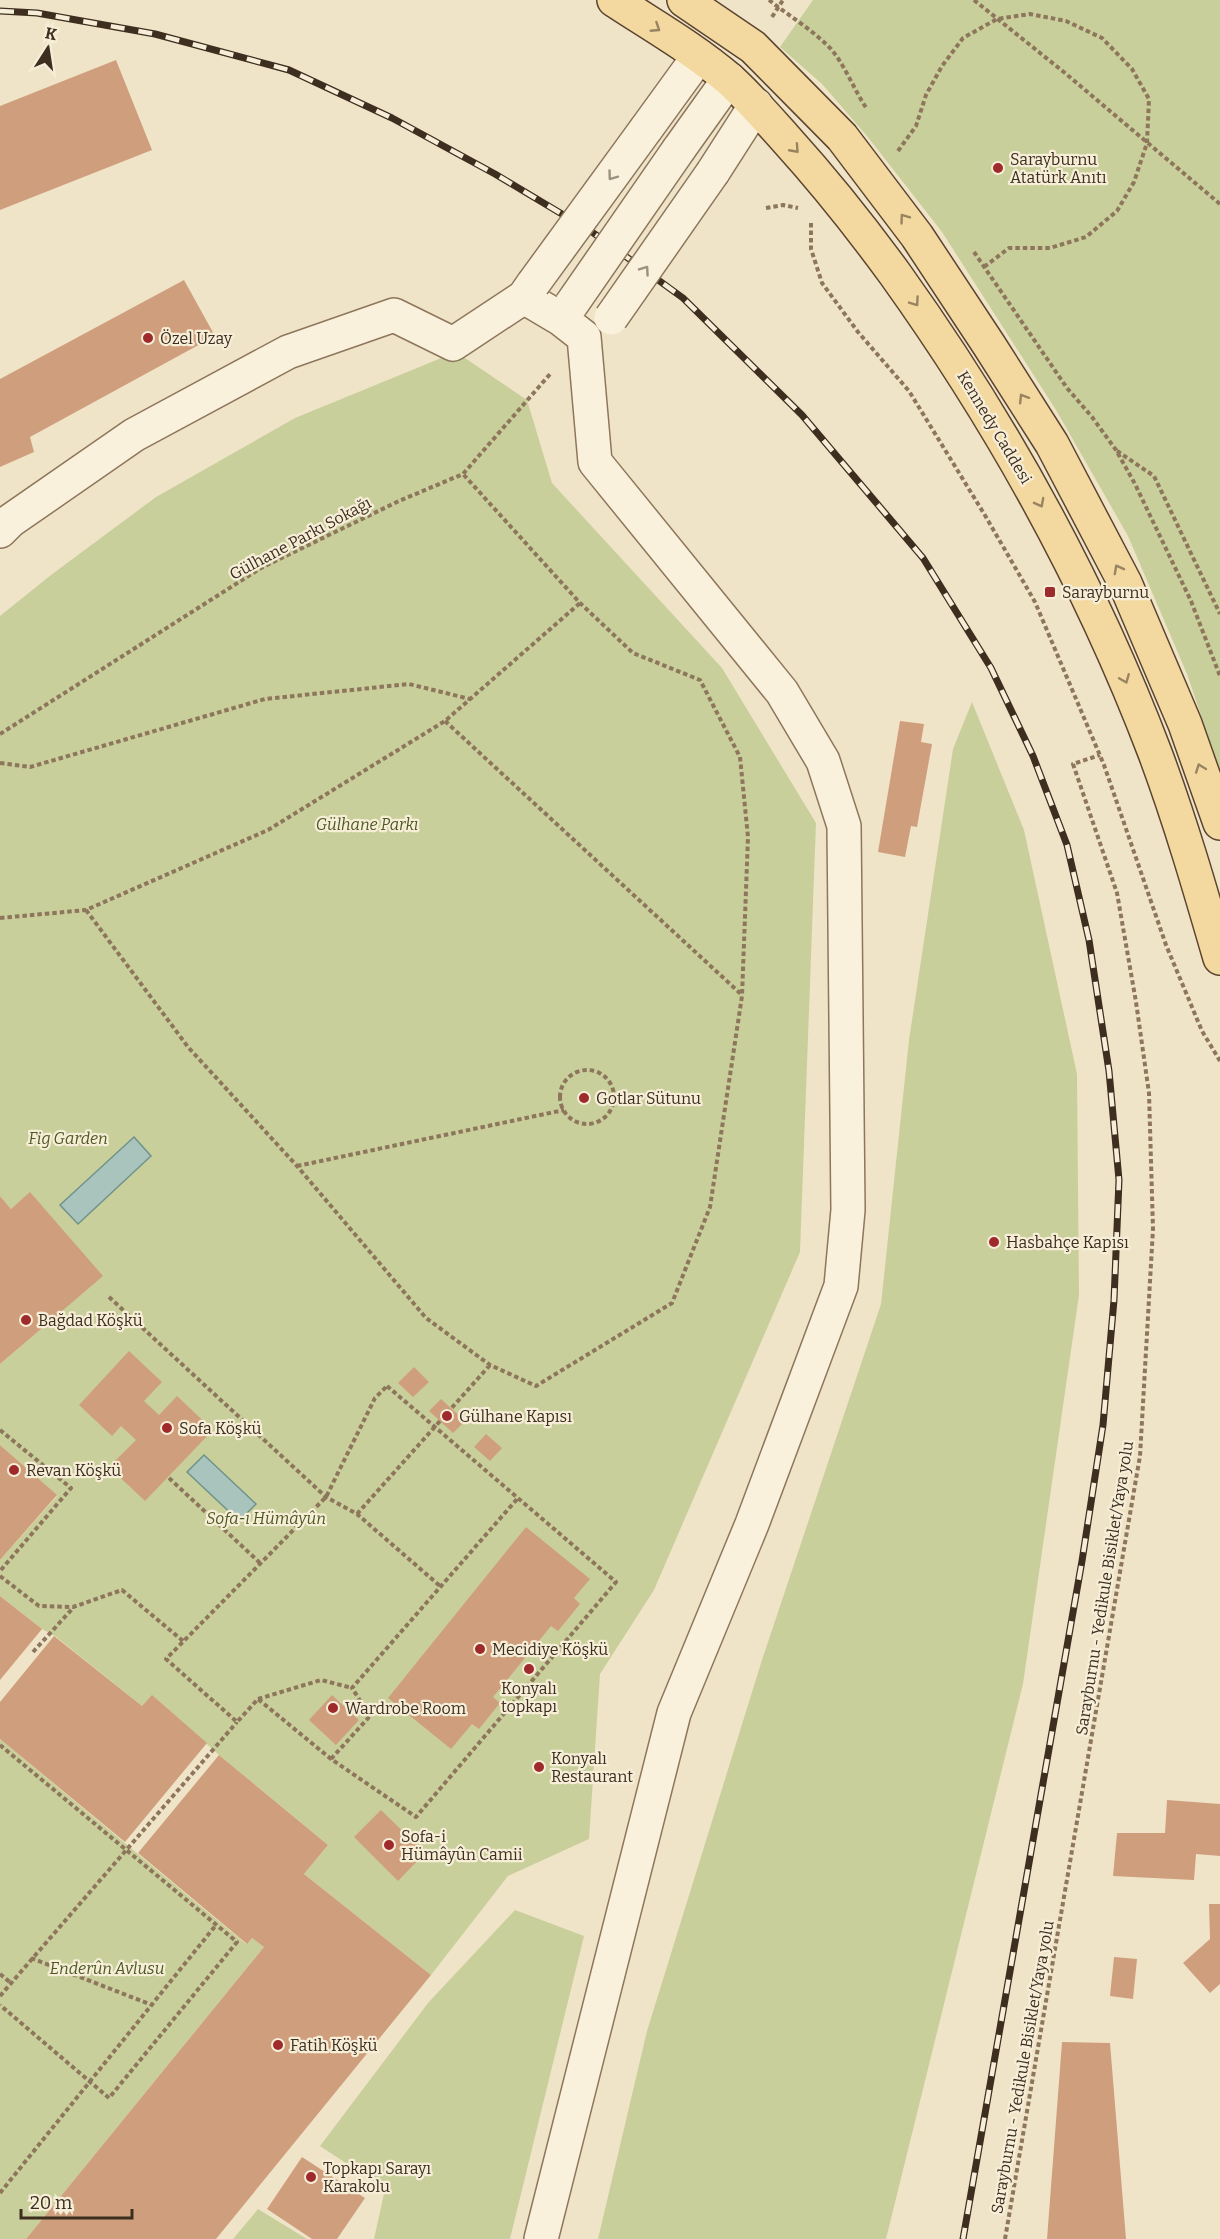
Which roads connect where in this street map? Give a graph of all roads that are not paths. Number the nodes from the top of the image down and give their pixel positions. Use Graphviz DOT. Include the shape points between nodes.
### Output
graph roads {
  1 [pos="614,0"];
  2 [pos="684,0"];
  3 [pos="753,46"];
  4 [pos="699,56"];
  5 [pos="729,79"];
  6 [pos="756,105"];
  7 [pos="528,291"];
  8 [pos="572,320"];
  9 [pos="0,531"];
  10 [pos="1220,823"];
  11 [pos="1220,958"];
  12 [pos="541,2239"];
  1 -- 4 [label="main road, Kennedy Caddesi, one-way"];
  2 -- 3 [label="main road"];
  3 -- 4 [label="main road" via="726,43"];
  3 -- 6 [label="main road" via="760,83"];
  10 -- 3 [label="main road, one-way" via="1185,724 1125,583 1052,444 880,186 842,137"];
  4 -- 5 [label="main road, Kennedy Caddesi"];
  4 -- 7 [label="street, one-way, bridge"];
  5 -- 6 [label="main road, Kennedy Caddesi"];
  5 -- 8 [label="street, bridge" via="679,149"];
  8 -- 6 [label="street, one-way, bridge" via="612,318"];
  6 -- 11 [label="main road, Kennedy Caddesi, one-way" via="852,215 964,374 1026,477 1095,611 1146,732"];
  7 -- 8 [label="street"];
  7 -- 9 [label="street" via="453,344 394,315 288,352 134,435"];
  8 -- 12 [label="street" via="595,462 782,692 823,761 844,826 848,1210 841,1286 752,1524 674,1713"];
}
